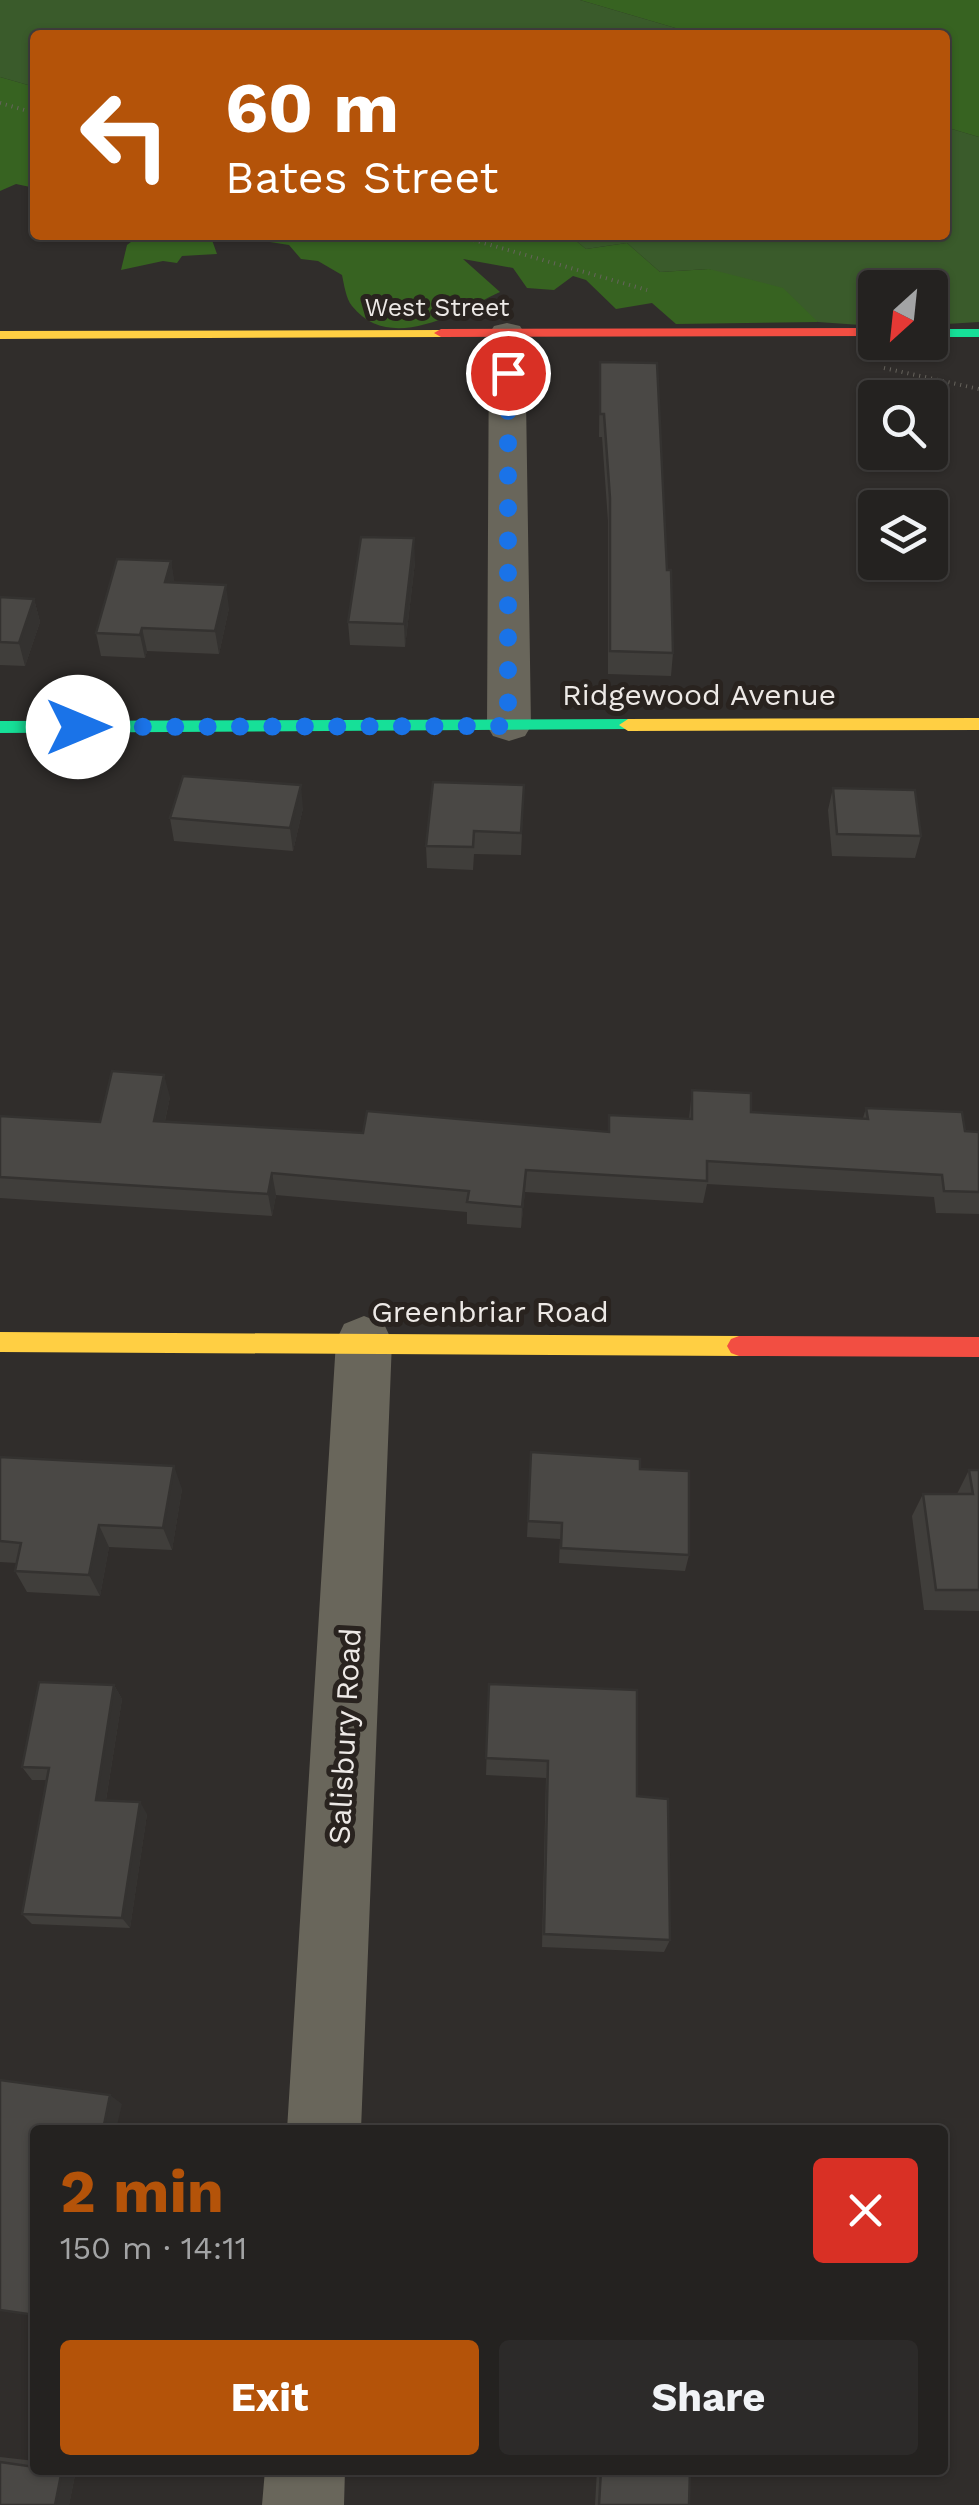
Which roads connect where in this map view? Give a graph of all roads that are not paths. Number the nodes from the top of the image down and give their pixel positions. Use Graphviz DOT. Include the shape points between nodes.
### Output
graph roads {
  1 [pos="858,332"];
  2 [pos="948,333"];
  3 [pos="979,333"];
  4 [pos="507,334"];
  5 [pos="0,335"];
  6 [pos="979,724"];
  7 [pos="508,726"];
  8 [pos="0,727"];
  9 [pos="364,1341"];
  10 [pos="0,1342"];
  11 [pos="979,1346"];
  12 [pos="324,2125"];
  13 [pos="305,2475"];
  14 [pos="303,2505"];
  1 -- 4 [label="street, West Street"];
  2 -- 3 [label="street"];
  4 -- 5 [label="street, West Street"];
  4 -- 7 [label="street"];
  6 -- 7 [label="street, Ridgewood Avenue"];
  7 -- 8 [label="street, Ridgewood Avenue"];
  9 -- 10 [label="street, Greenbriar Road"];
  9 -- 11 [label="street, Greenbriar Road"];
  9 -- 12 [label="street, Salisbury Road"];
  13 -- 14 [label="street"];
}
